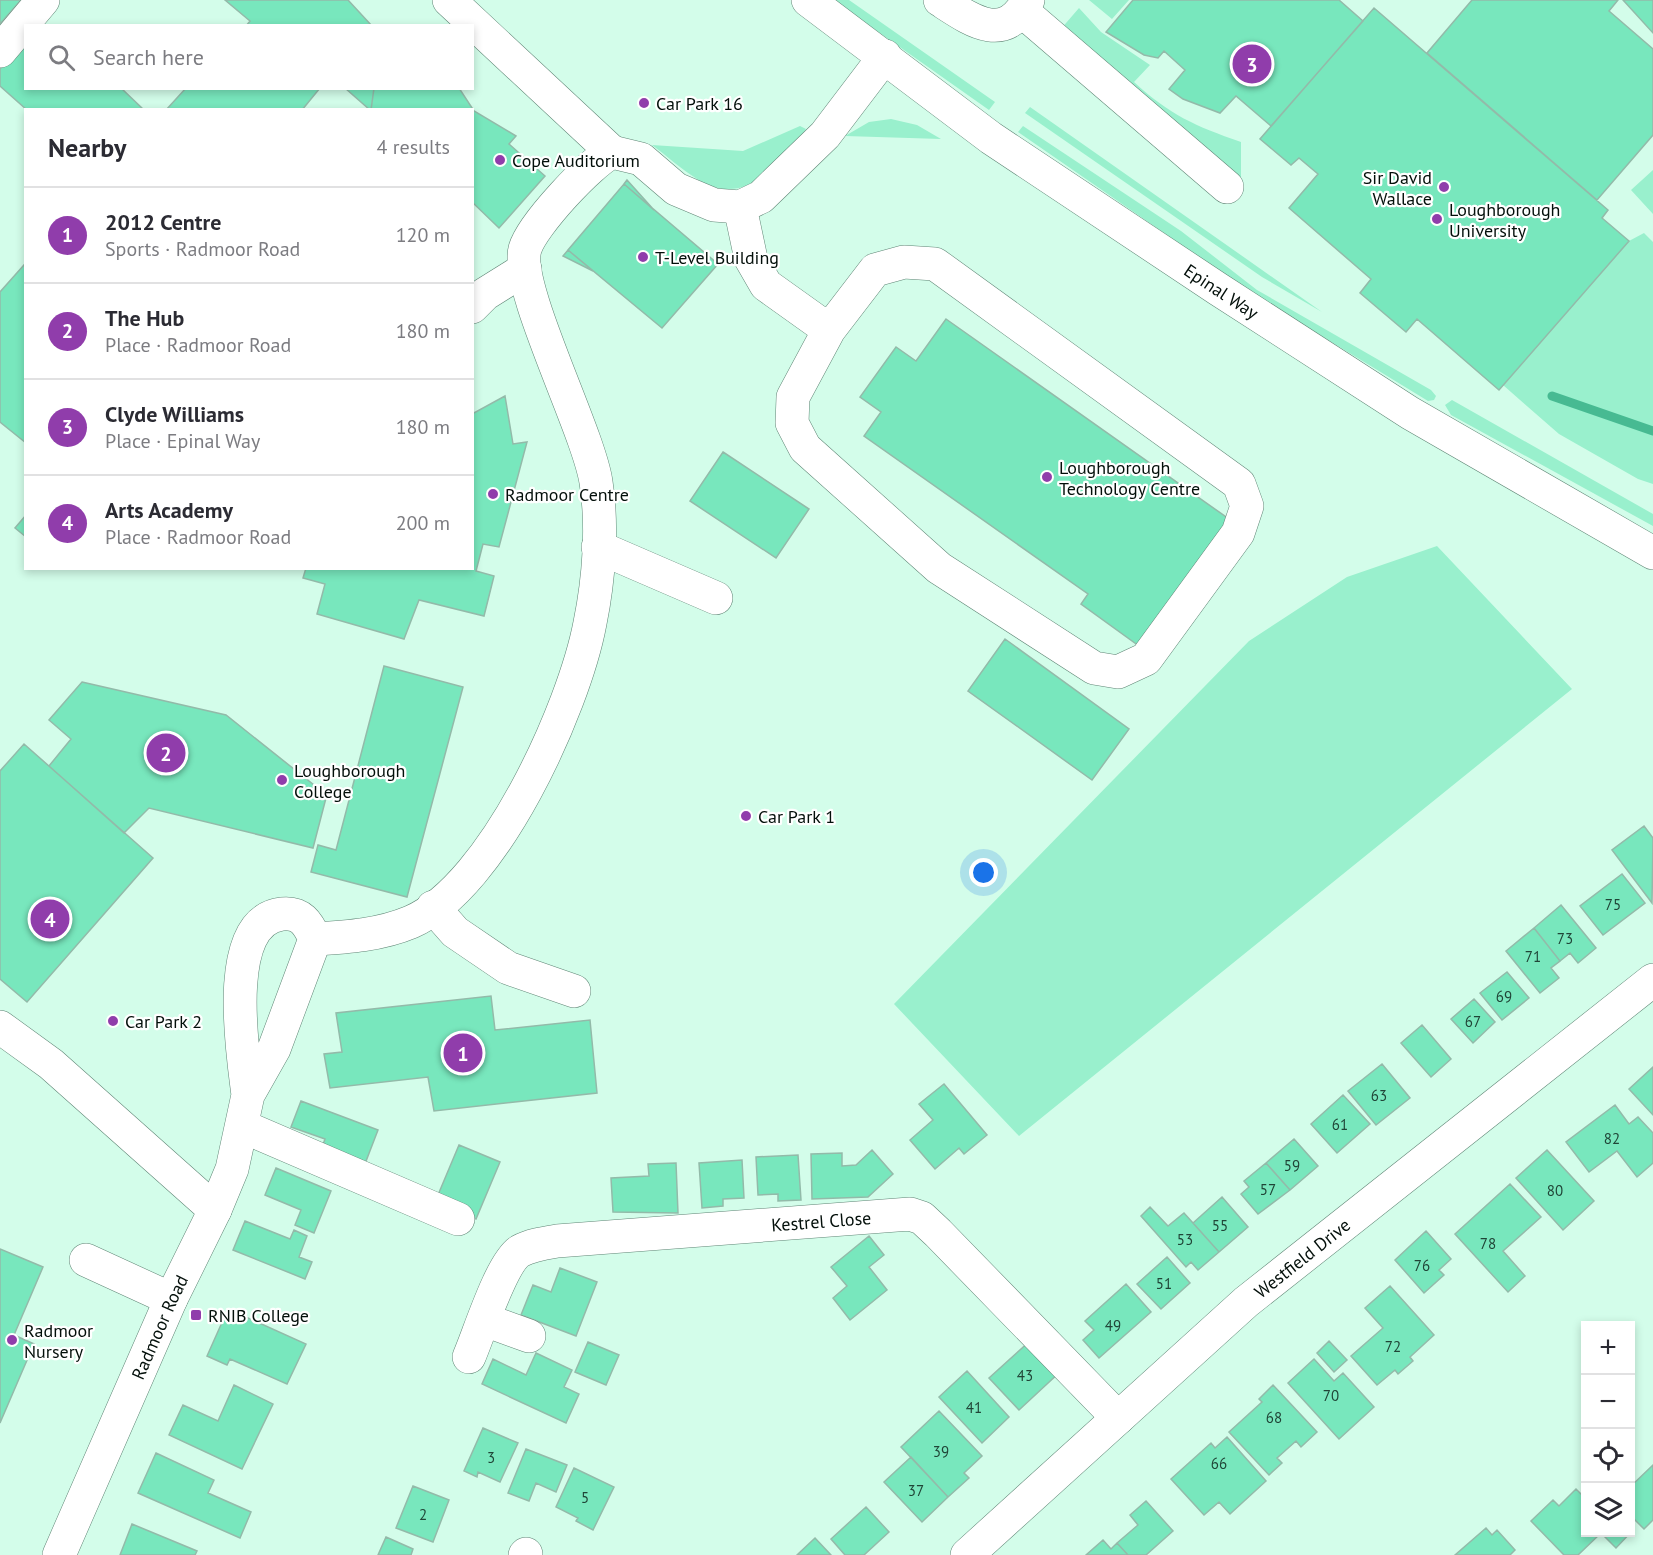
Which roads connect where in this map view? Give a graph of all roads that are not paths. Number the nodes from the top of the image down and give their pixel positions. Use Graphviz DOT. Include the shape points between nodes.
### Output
graph roads {
  1 [pos="43,0"];
  2 [pos="448,0"];
  3 [pos="808,0"];
  4 [pos="940,0"];
  5 [pos="1017,12"];
  6 [pos="474,24"];
  7 [pos="474,24"];
  8 [pos="0,51"];
  9 [pos="885,56"];
  10 [pos="612,152"];
  11 [pos="1227,187"];
  12 [pos="740,207"];
  13 [pos="525,269"];
  14 [pos="474,305"];
  15 [pos="829,330"];
  16 [pos="598,547"];
  17 [pos="1653,553"];
  18 [pos="716,598"];
  19 [pos="433,907"];
  20 [pos="315,939"];
  21 [pos="1653,980"];
  22 [pos="574,991"];
  23 [pos="0,1027"];
  24 [pos="245,1111"];
  25 [pos="215,1210"];
  26 [pos="458,1219"];
  27 [pos="86,1260"];
  28 [pos="171,1299"];
  29 [pos="485,1320"];
  30 [pos="529,1336"];
  31 [pos="469,1357"];
  32 [pos="1118,1418"];
  33 [pos="58,1555"];
  34 [pos="967,1555"];
  1 -- 8 [label="street"];
  2 -- 7 [label="street"];
  3 -- 9 [label="street, Epinal Way"];
  4 -- 5 [label="street" via="979,24"];
  5 -- 11 [label="street"];
  6 -- 10 [label="street"];
  9 -- 12 [label="street" via="825,135 761,197"];
  9 -- 17 [label="street, Epinal Way" via="991,138 1237,302 1410,413"];
  10 -- 12 [label="street" via="641,159 676,189 714,205"];
  10 -- 13 [label="street" via="597,159 540,224 525,249"];
  12 -- 15 [label="street" via="751,259 766,285"];
  13 -- 14 [label="street"];
  13 -- 16 [label="street" via="596,481"];
  15 -- 15 [label="street" via="875,270 904,262 935,264 1239,484 1247,506 1238,533 1146,659 1118,672 1094,668 939,568 805,448 792,423 793,397"];
  16 -- 18 [label="street"];
  16 -- 19 [label="street" via="590,623 569,700 522,799 481,863"];
  19 -- 20 [label="street" via="413,921 375,934"];
  19 -- 22 [label="street" via="455,932 508,968"];
  20 -- 24 [label="street, Radmoor Road" via="274,1049"];
  20 -- 24 [label="street, Radmoor Road" via="307,921 292,913 262,922 251,936 241,969"];
  21 -- 32 [label="street, Westfield Drive" via="1246,1302"];
  23 -- 25 [label="street" via="51,1064"];
  24 -- 25 [label="street, Radmoor Road" via="232,1169"];
  24 -- 26 [label="street"];
  25 -- 28 [label="street, Radmoor Road"];
  27 -- 28 [label="street"];
  28 -- 33 [label="street, Radmoor Road"];
  29 -- 30 [label="street"];
  29 -- 31 [label="street, Kestrel Close"];
  29 -- 32 [label="street, Kestrel Close" via="503,1272 518,1252 536,1245 910,1214 922,1218 938,1233"];
  32 -- 34 [label="street, Westfield Drive"];
}
